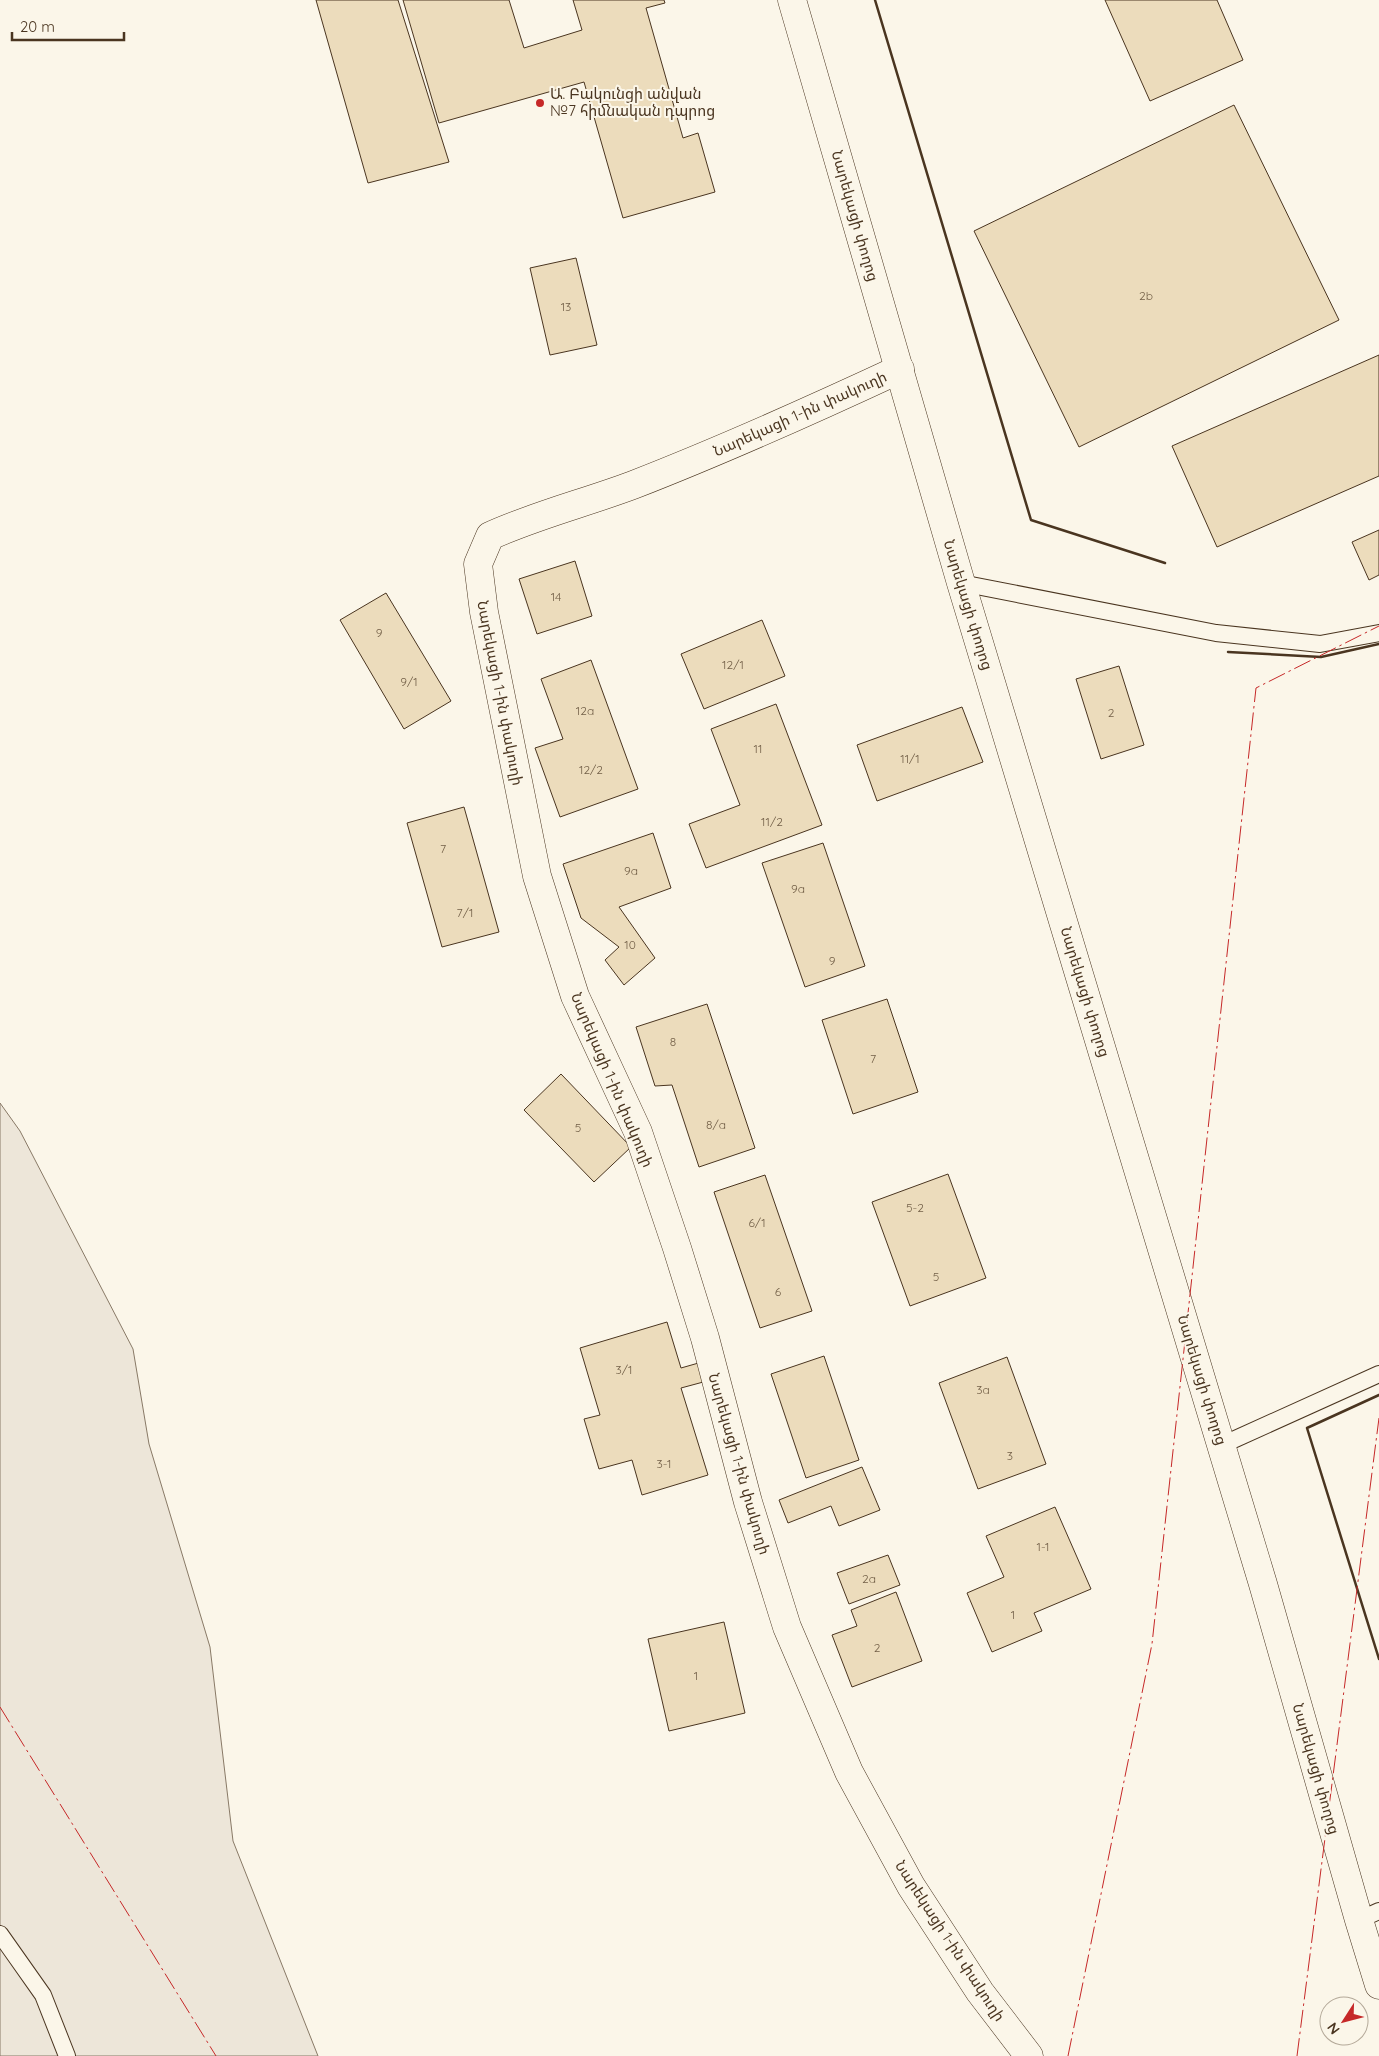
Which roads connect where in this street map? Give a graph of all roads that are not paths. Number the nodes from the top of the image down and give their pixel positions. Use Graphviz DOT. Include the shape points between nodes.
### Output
graph roads {
  1 [pos="792,0"];
  2 [pos="900,369"];
  3 [pos="961,582"];
  4 [pos="1379,633"];
  5 [pos="1379,1374"];
  6 [pos="1222,1445"];
  7 [pos="1369,1916"];
  8 [pos="0,1934"];
  9 [pos="1379,1984"];
  10 [pos="67,2056"];
  11 [pos="1029,2056"];
  1 -- 2 [label="main road, Նարեկացի փողոց"];
  2 -- 3 [label="main road, Նարեկացի փողոց"];
  2 -- 11 [label="main road, Նարեկացի 1-ին փակուղի" via="780,425 674,469 610,494 518,523 490,536 478,564 489,641 537,876 576,996 638,1132 677,1248 705,1338 748,1502 787,1627 849,1772 911,1886 980,1992"];
  3 -- 4 [label="lane" via="1216,633 1320,644"];
  3 -- 6 [label="main road, Նարեկացի փողոց"];
  5 -- 6 [label="lane"];
  6 -- 7 [label="main road, Նարեկացի փողոց"];
  7 -- 9 [label="main road, Նարեկացի փողոց"];
  8 -- 10 [label="lane" via="43,1995"];
}
